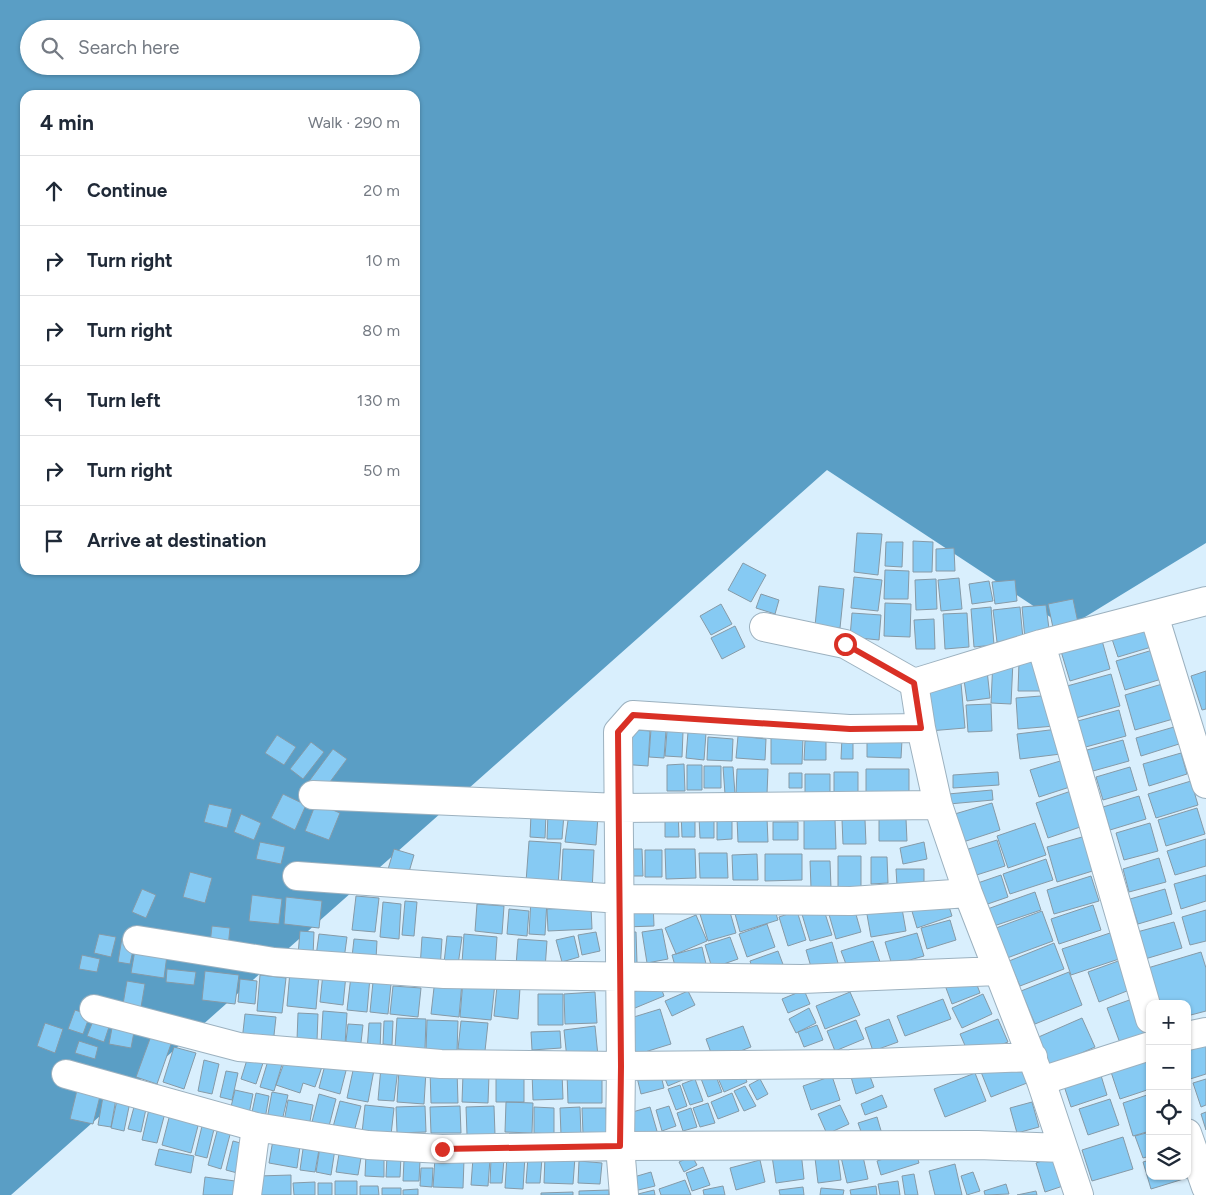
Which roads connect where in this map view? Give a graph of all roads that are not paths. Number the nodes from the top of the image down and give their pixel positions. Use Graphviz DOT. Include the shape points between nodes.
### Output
graph roads {
  1 [pos="1206,601"];
  2 [pos="1154,615"];
  3 [pos="764,626"];
  4 [pos="1041,644"];
  5 [pos="914,683"];
  6 [pos="921,728"];
  7 [pos="1206,784"];
  8 [pos="313,795"];
  9 [pos="938,805"];
  10 [pos="619,808"];
  11 [pos="297,876"];
  12 [pos="968,893"];
  13 [pos="620,898"];
  14 [pos="137,940"];
  15 [pos="998,970"];
  16 [pos="620,978"];
  17 [pos="1146,1005"];
  18 [pos="94,1009"];
  19 [pos="1206,1032"];
  20 [pos="1191,1035"];
  21 [pos="1146,1047"];
  22 [pos="621,1066"];
  23 [pos="1037,1069"];
  24 [pos="66,1074"];
  25 [pos="256,1127"];
  26 [pos="1188,1135"];
  27 [pos="620,1146"];
  28 [pos="1063,1148"];
  29 [pos="1206,1187"];
  30 [pos="247,1195"];
  31 [pos="624,1195"];
  32 [pos="1078,1195"];
  1 -- 2 [label="street"];
  2 -- 4 [label="street"];
  2 -- 7 [label="street"];
  3 -- 5 [label="street" via="845,644"];
  4 -- 5 [label="street"];
  4 -- 17 [label="street"];
  5 -- 6 [label="street"];
  6 -- 9 [label="street"];
  6 -- 10 [label="street" via="850,729 633,715 618,732"];
  8 -- 10 [label="street"];
  9 -- 10 [label="street"];
  9 -- 12 [label="street"];
  10 -- 13 [label="street"];
  11 -- 13 [label="street"];
  12 -- 13 [label="street" via="851,901"];
  12 -- 15 [label="street"];
  13 -- 16 [label="street"];
  14 -- 16 [label="street" via="274,962 444,974"];
  15 -- 16 [label="street" via="802,979"];
  15 -- 23 [label="street"];
  16 -- 22 [label="street"];
  18 -- 22 [label="street" via="239,1047 441,1064"];
  19 -- 20 [label="street"];
  21 -- 23 [label="street"];
  22 -- 23 [label="street" via="850,1064"];
  22 -- 27 [label="street"];
  23 -- 28 [label="street"];
  24 -- 25 [label="street"];
  25 -- 27 [label="street" via="368,1145 442,1149"];
  25 -- 30 [label="street"];
  26 -- 29 [label="street"];
  27 -- 28 [label="street" via="978,1145"];
  27 -- 31 [label="street"];
  28 -- 32 [label="street"];
}
